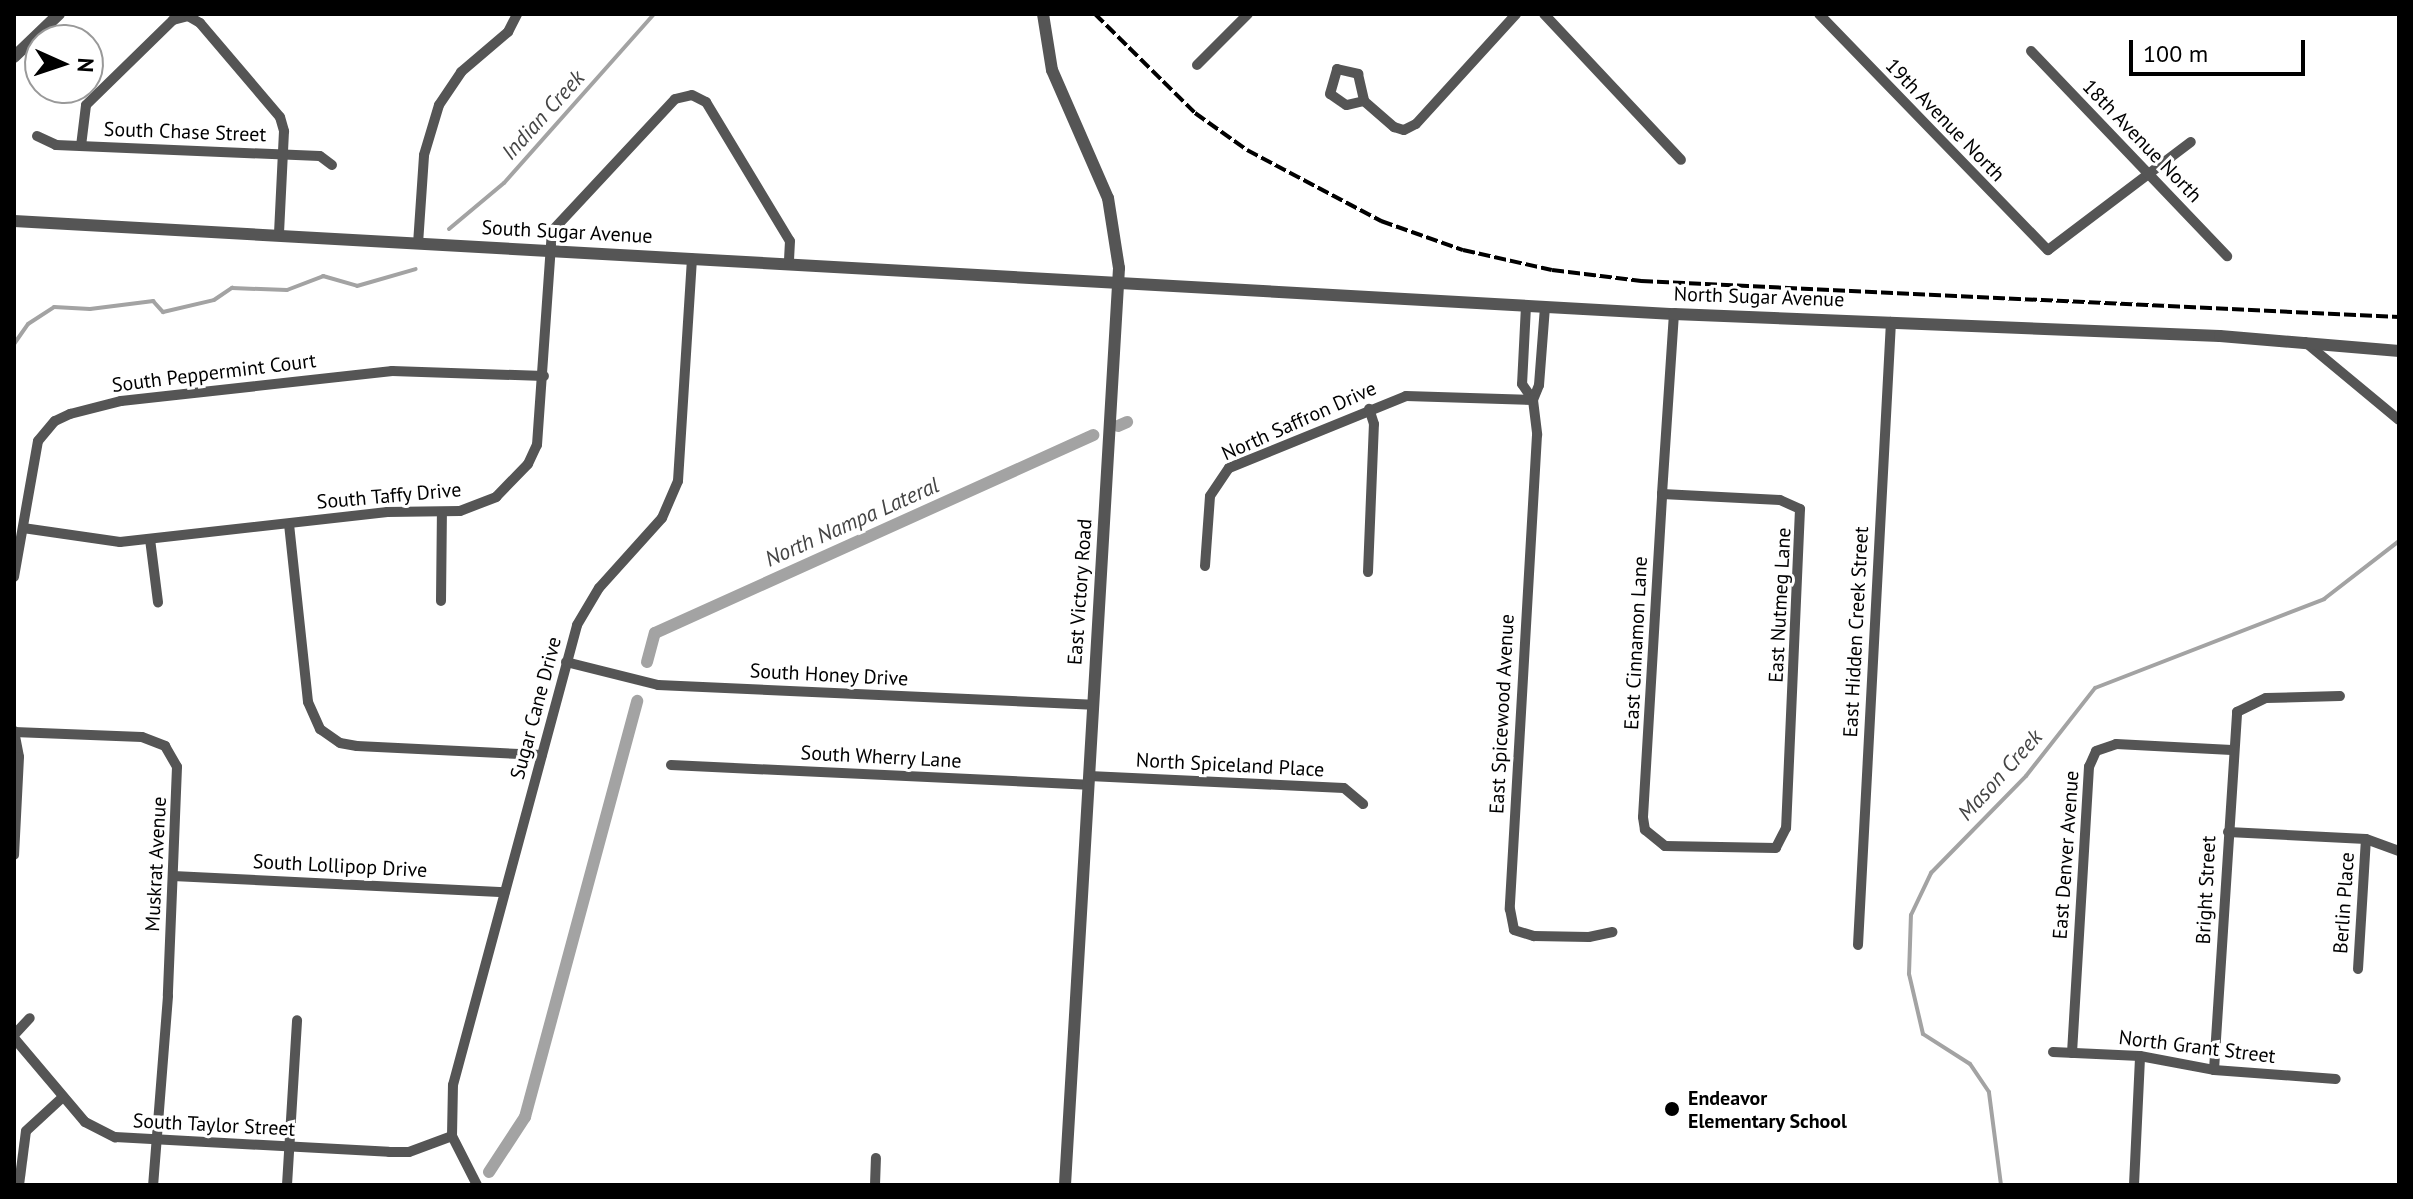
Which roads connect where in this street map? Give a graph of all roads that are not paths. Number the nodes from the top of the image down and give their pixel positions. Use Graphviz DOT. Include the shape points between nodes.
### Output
graph roads {
  1 [pos="59,14"];
  2 [pos="517,14"];
  3 [pos="1043,14"];
  4 [pos="1248,14"];
  5 [pos="1516,14"];
  6 [pos="1544,14"];
  7 [pos="1819,14"];
  8 [pos="2031,51"];
  9 [pos="14,57"];
  10 [pos="1197,65"];
  11 [pos="1364,101"];
  12 [pos="37,136"];
  13 [pos="2191,142"];
  14 [pos="81,146"];
  15 [pos="283,154"];
  16 [pos="1681,160"];
  17 [pos="332,165"];
  18 [pos="2148,174"];
  19 [pos="14,221"];
  20 [pos="279,234"];
  21 [pos="418,244"];
  22 [pos="551,251"];
  23 [pos="2227,256"];
  24 [pos="692,258"];
  25 [pos="789,262"];
  26 [pos="1118,279"];
  27 [pos="1526,306"];
  28 [pos="1545,307"];
  29 [pos="1674,314"];
  30 [pos="1891,322"];
  31 [pos="2305,342"];
  32 [pos="2399,351"];
  33 [pos="544,376"];
  34 [pos="1533,400"];
  35 [pos="1369,409"];
  36 [pos="2399,420"];
  37 [pos="1662,494"];
  38 [pos="442,512"];
  39 [pos="289,524"];
  40 [pos="23,528"];
  41 [pos="150,539"];
  42 [pos="1205,566"];
  43 [pos="1368,572"];
  44 [pos="14,577"];
  45 [pos="441,601"];
  46 [pos="158,602"];
  47 [pos="566,662"];
  48 [pos="2340,696"];
  49 [pos="1093,705"];
  50 [pos="14,732"];
  51 [pos="2232,750"];
  52 [pos="542,755"];
  53 [pos="671,765"];
  54 [pos="1088,780"];
  55 [pos="1363,804"];
  56 [pos="2228,832"];
  57 [pos="2366,839"];
  58 [pos="1781,843"];
  59 [pos="2399,851"];
  60 [pos="14,855"];
  61 [pos="173,876"];
  62 [pos="505,892"];
  63 [pos="1612,932"];
  64 [pos="1858,945"];
  65 [pos="2358,969"];
  66 [pos="30,1018"];
  67 [pos="297,1020"];
  68 [pos="14,1036"];
  69 [pos="2053,1052"];
  70 [pos="2072,1053"];
  71 [pos="2140,1056"];
  72 [pos="2214,1070"];
  73 [pos="2336,1079"];
  74 [pos="63,1097"];
  75 [pos="452,1136"];
  76 [pos="155,1140"];
  77 [pos="290,1147"];
  78 [pos="876,1158"];
  79 [pos="19,1185"];
  80 [pos="153,1185"];
  81 [pos="287,1185"];
  82 [pos="477,1185"];
  83 [pos="875,1185"];
  84 [pos="1065,1185"];
  85 [pos="2134,1185"];
  1 -- 9 [label="street"];
  2 -- 21 [label="street" via="508,32 461,72 439,105 424,155"];
  3 -- 26 [label="street, East Victory Road" via="1052,70 1108,198 1117,235"];
  4 -- 10 [label="street"];
  5 -- 11 [label="street" via="1404,130"];
  6 -- 16 [label="street"];
  7 -- 18 [label="street, 19th Avenue North" via="2048,250"];
  8 -- 18 [label="street, 18th Avenue North"];
  12 -- 14 [label="street, South Chase Street" via="56,145"];
  13 -- 18 [label="street"];
  14 -- 15 [label="street, South Chase Street"];
  14 -- 15 [label="street" via="86,105 173,20 188,16 200,23 280,117"];
  15 -- 17 [label="street, South Chase Street" via="320,156"];
  15 -- 20 [label="street"];
  18 -- 23 [label="street, 18th Avenue North"];
  19 -- 20 [label="street, South Sugar Avenue"];
  20 -- 21 [label="street, South Sugar Avenue"];
  21 -- 22 [label="street, South Sugar Avenue"];
  22 -- 24 [label="street, South Sugar Avenue"];
  22 -- 25 [label="street, South Taffy Drive" via="552,231 675,99 692,95 706,102 790,241"];
  22 -- 33 [label="street, South Taffy Drive"];
  24 -- 25 [label="street, South Sugar Avenue"];
  24 -- 47 [label="street, Sugar Cane Drive" via="678,481 662,518 587,604"];
  25 -- 26 [label="street, South Sugar Avenue"];
  26 -- 27 [label="street, North Sugar Avenue"];
  26 -- 49 [label="street, East Victory Road"];
  27 -- 28 [label="street, North Sugar Avenue"];
  27 -- 34 [label="street, East Spicewood Avenue" via="1522,384"];
  28 -- 29 [label="street, North Sugar Avenue"];
  28 -- 34 [label="street, East Spicewood Avenue" via="1539,385"];
  29 -- 30 [label="street, North Sugar Avenue"];
  29 -- 37 [label="street, East Cinnamon Lane"];
  30 -- 31 [label="street, North Sugar Avenue"];
  30 -- 64 [label="street, East Hidden Creek Street"];
  31 -- 32 [label="street, North Sugar Avenue"];
  31 -- 36 [label="street"];
  33 -- 38 [label="street, South Taffy Drive" via="542,422 528,464 496,497 472,508"];
  33 -- 40 [label="street, South Peppermint Court" via="392,371 95,406 55,421 38,441"];
  34 -- 35 [label="street, North Saffron Drive" via="1406,396"];
  34 -- 63 [label="street, East Spicewood Avenue" via="1537,435 1510,909 1514,930 1534,936"];
  35 -- 42 [label="street, North Saffron Drive" via="1229,468 1210,496"];
  35 -- 43 [label="street" via="1374,424"];
  37 -- 58 [label="street, East Nutmeg Lane" via="1780,500 1800,509 1788,797"];
  37 -- 58 [label="street, East Cinnamon Lane" via="1645,830 1665,846 1766,850"];
  38 -- 39 [label="street, South Taffy Drive"];
  38 -- 45 [label="street"];
  39 -- 41 [label="street, South Taffy Drive"];
  39 -- 52 [label="street" via="308,702 320,729 357,746"];
  40 -- 41 [label="street, South Taffy Drive" via="108,542"];
  40 -- 44 [label="street, South Peppermint Court"];
  41 -- 46 [label="street"];
  47 -- 49 [label="street, South Honey Drive" via="658,685"];
  47 -- 52 [label="street, Sugar Cane Drive"];
  48 -- 51 [label="street, Bright Street" via="2266,698 2237,712"];
  49 -- 54 [label="street, East Victory Road"];
  50 -- 60 [label="street" via="19,757"];
  50 -- 61 [label="street, Muskrat Avenue" via="142,737 165,746 178,779"];
  51 -- 56 [label="street, Bright Street"];
  51 -- 70 [label="street, East Denver Avenue" via="2116,744 2096,751 2089,767"];
  52 -- 62 [label="street, Sugar Cane Drive"];
  53 -- 54 [label="street, South Wherry Lane"];
  54 -- 55 [label="street, North Spiceland Place" via="1344,788"];
  54 -- 84 [label="street, East Victory Road"];
  56 -- 57 [label="street"];
  56 -- 72 [label="street, Bright Street"];
  57 -- 59 [label="street"];
  57 -- 65 [label="street, Berlin Place"];
  61 -- 62 [label="street, South Lollipop Drive"];
  61 -- 76 [label="street, Muskrat Avenue"];
  62 -- 75 [label="street, Sugar Cane Drive" via="453,1085"];
  66 -- 68 [label="street"];
  67 -- 77 [label="street"];
  68 -- 74 [label="street, South Taylor Street"];
  69 -- 70 [label="street, North Grant Street"];
  70 -- 71 [label="street, North Grant Street"];
  71 -- 72 [label="street, North Grant Street"];
  71 -- 85 [label="street"];
  72 -- 73 [label="street, North Grant Street"];
  74 -- 76 [label="street, South Taylor Street" via="99,1132"];
  74 -- 79 [label="street" via="26,1131"];
  75 -- 77 [label="street, South Taylor Street" via="409,1152"];
  75 -- 82 [label="street, Sugar Cane Drive"];
  76 -- 77 [label="street, South Taylor Street"];
  76 -- 80 [label="street, Muskrat Avenue"];
  77 -- 81 [label="street"];
  78 -- 83 [label="street"];
}
